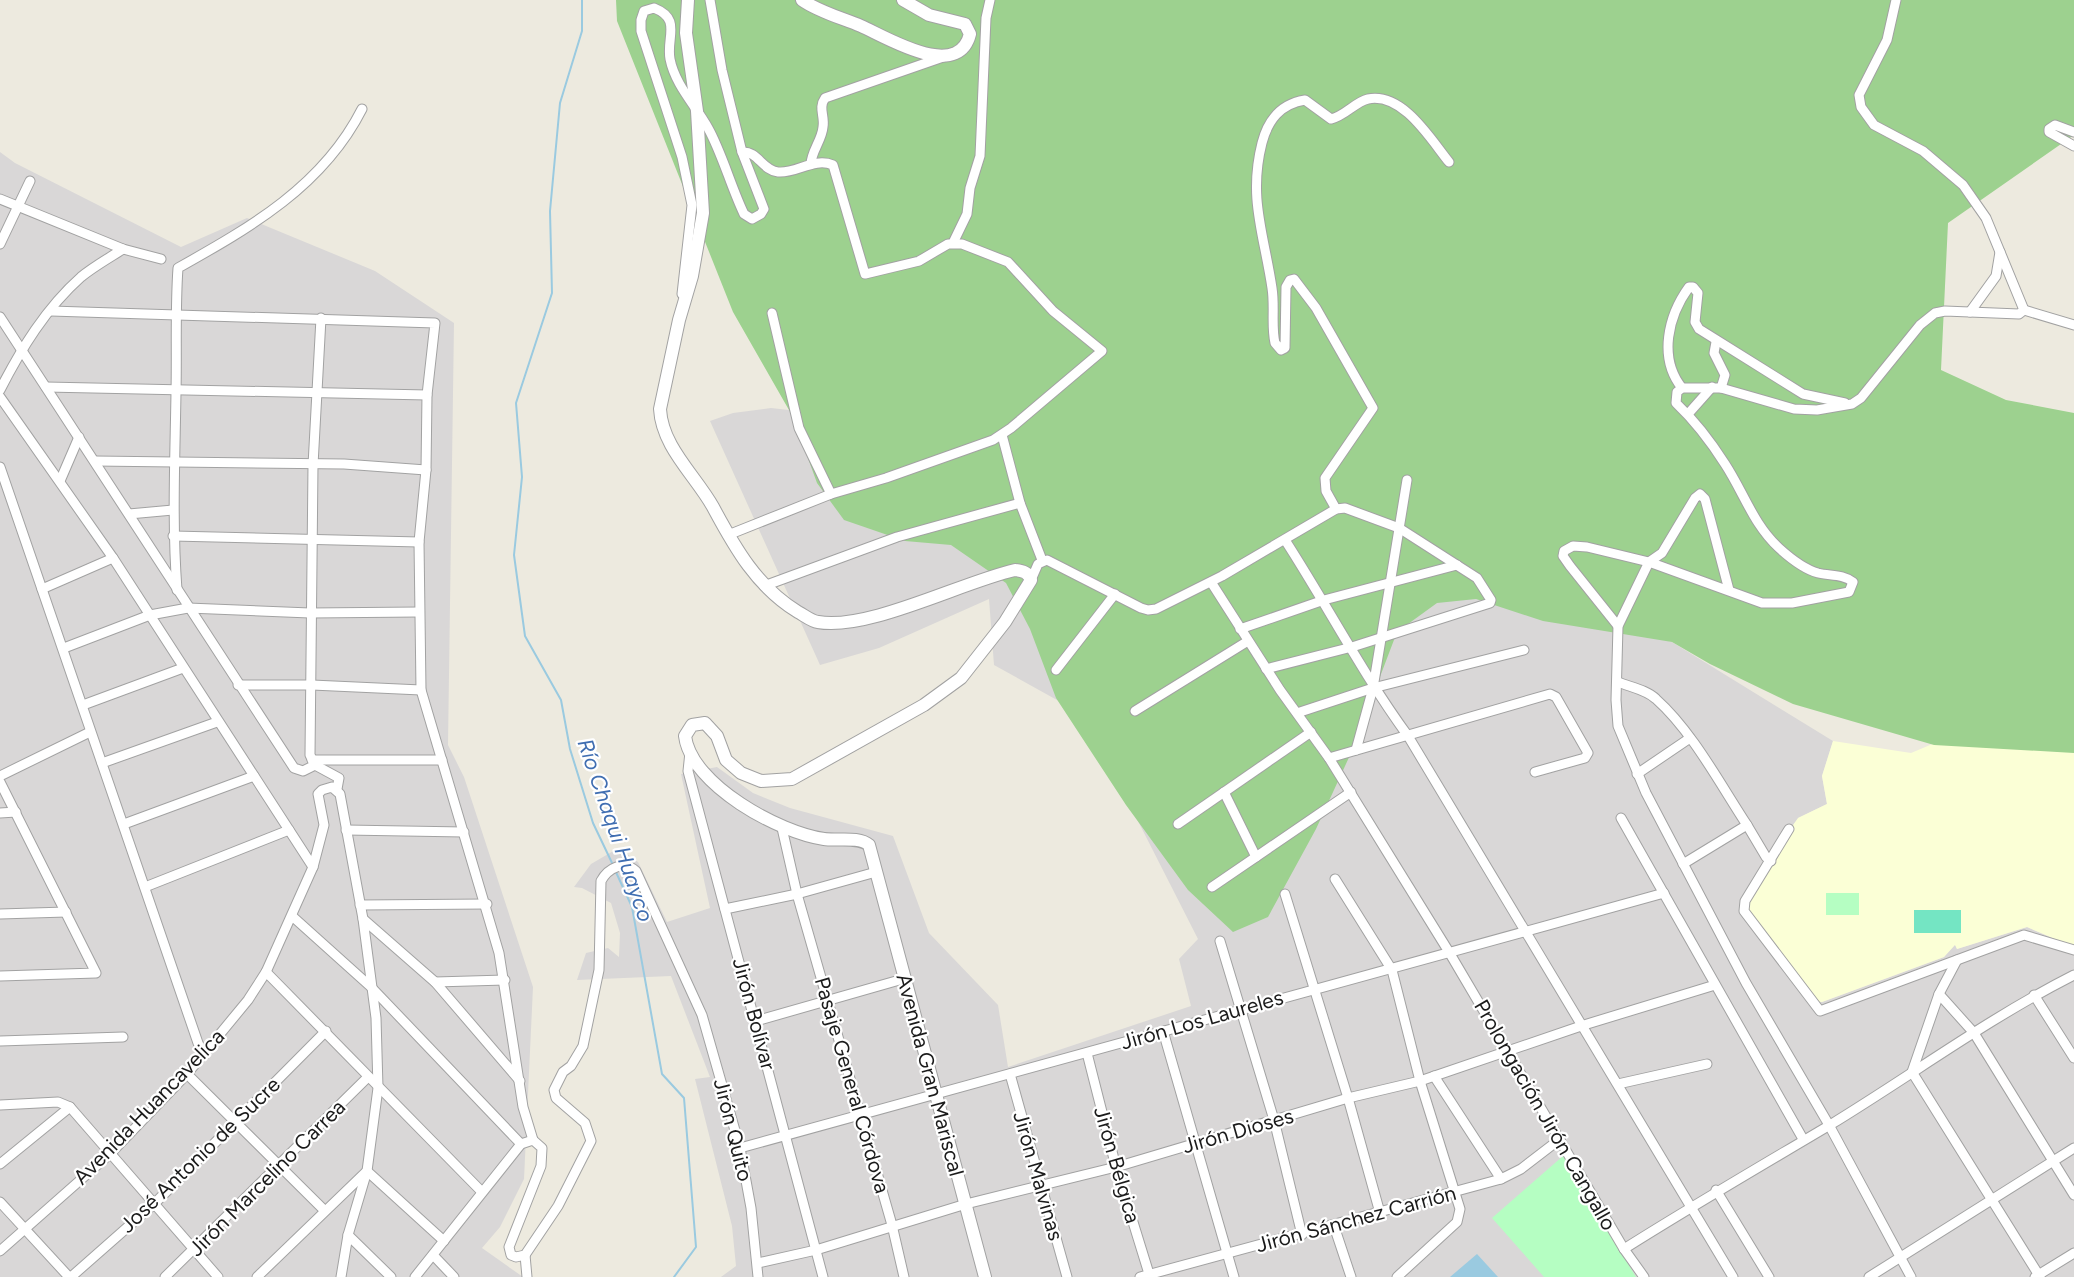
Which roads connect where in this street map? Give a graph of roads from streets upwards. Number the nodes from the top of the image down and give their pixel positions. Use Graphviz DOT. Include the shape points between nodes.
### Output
graph roads {
  1 [pos="688,0"];
  2 [pos="710,0"];
  3 [pos="802,0"];
  4 [pos="903,0"];
  5 [pos="990,0"];
  6 [pos="1896,0"];
  7 [pos="948,56"];
  8 [pos="362,109"];
  9 [pos="697,111"];
  10 [pos="2074,132"];
  11 [pos="2074,146"];
  12 [pos="742,152"];
  13 [pos="1449,162"];
  14 [pos="810,164"];
  15 [pos="30,181"];
  16 [pos="0,199"];
  17 [pos="18,207"];
  18 [pos="953,243"];
  19 [pos="0,244"];
  20 [pos="123,249"];
  21 [pos="2000,249"];
  22 [pos="161,259"];
  23 [pos="2024,310"];
  24 [pos="51,311"];
  25 [pos="1970,312"];
  26 [pos="772,313"];
  27 [pos="175,315"];
  28 [pos="0,317"];
  29 [pos="321,318"];
  30 [pos="679,320"];
  31 [pos="2074,325"];
  32 [pos="1716,342"];
  33 [pos="21,349"];
  34 [pos="46,387"];
  35 [pos="1682,388"];
  36 [pos="1717,388"];
  37 [pos="0,390"];
  38 [pos="177,391"];
  39 [pos="316,391"];
  40 [pos="427,395"];
  41 [pos="0,397"];
  42 [pos="1852,404"];
  43 [pos="1688,414"];
  44 [pos="1002,435"];
  45 [pos="79,437"];
  46 [pos="174,460"];
  47 [pos="95,461"];
  48 [pos="313,465"];
  49 [pos="0,467"];
  50 [pos="426,470"];
  51 [pos="1407,480"];
  52 [pos="60,482"];
  53 [pos="831,494"];
  54 [pos="1020,502"];
  55 [pos="1336,509"];
  56 [pos="173,510"];
  57 [pos="129,514"];
  58 [pos="1399,528"];
  59 [pos="728,535"];
  60 [pos="173,536"];
  61 [pos="312,538"];
  62 [pos="1285,540"];
  63 [pos="419,542"];
  64 [pos="1662,553"];
  65 [pos="113,558"];
  66 [pos="1042,560"];
  67 [pos="1649,562"];
  68 [pos="1457,565"];
  69 [pos="1670,568"];
  70 [pos="1031,580"];
  71 [pos="1210,582"];
  72 [pos="1391,582"];
  73 [pos="764,586"];
  74 [pos="42,589"];
  75 [pos="177,590"];
  76 [pos="1729,590"];
  77 [pos="1115,594"];
  78 [pos="1324,600"];
  79 [pos="188,608"];
  80 [pos="419,612"];
  81 [pos="310,613"];
  82 [pos="150,615"];
  83 [pos="1618,626"];
  84 [pos="1240,628"];
  85 [pos="1380,639"];
  86 [pos="1248,641"];
  87 [pos="1352,647"];
  88 [pos="64,648"];
  89 [pos="1524,650"];
  90 [pos="183,668"];
  91 [pos="1266,669"];
  92 [pos="1056,670"];
  93 [pos="1618,682"];
  94 [pos="238,685"];
  95 [pos="312,685"];
  96 [pos="1373,688"];
  97 [pos="421,690"];
  98 [pos="83,705"];
  99 [pos="1135,711"];
  100 [pos="1297,713"];
  101 [pos="218,722"];
  102 [pos="90,732"];
  103 [pos="1311,732"];
  104 [pos="1408,735"];
  105 [pos="1690,738"];
  106 [pos="1356,750"];
  107 [pos="690,752"];
  108 [pos="1329,758"];
  109 [pos="442,760"];
  110 [pos="102,763"];
  111 [pos="313,763"];
  112 [pos="1535,772"];
  113 [pos="1637,774"];
  114 [pos="0,776"];
  115 [pos="254,776"];
  116 [pos="0,782"];
  117 [pos="335,788"];
  118 [pos="1224,792"];
  119 [pos="1351,792"];
  120 [pos="16,812"];
  121 [pos="0,813"];
  122 [pos="1621,818"];
  123 [pos="124,824"];
  124 [pos="1178,825"];
  125 [pos="1746,825"];
  126 [pos="782,828"];
  127 [pos="1789,829"];
  128 [pos="289,830"];
  129 [pos="346,830"];
  130 [pos="464,832"];
  131 [pos="1256,857"];
  132 [pos="1771,861"];
  133 [pos="1683,864"];
  134 [pos="313,867"];
  135 [pos="876,872"];
  136 [pos="1335,879"];
  137 [pos="145,887"];
  138 [pos="1212,887"];
  139 [pos="1664,893"];
  140 [pos="797,894"];
  141 [pos="1285,894"];
  142 [pos="487,904"];
  143 [pos="360,905"];
  144 [pos="725,909"];
  145 [pos="66,912"];
  146 [pos="0,914"];
  147 [pos="292,916"];
  148 [pos="363,919"];
  149 [pos="1526,932"];
  150 [pos="1220,941"];
  151 [pos="2074,950"];
  152 [pos="1449,952"];
  153 [pos="1957,960"];
  154 [pos="1392,970"];
  155 [pos="266,972"];
  156 [pos="2074,975"];
  157 [pos="0,976"];
  158 [pos="903,979"];
  159 [pos="505,980"];
  160 [pos="435,982"];
  161 [pos="1715,985"];
  162 [pos="371,987"];
  163 [pos="1314,989"];
  164 [pos="1939,994"];
  165 [pos="2034,995"];
  166 [pos="828,1001"];
  167 [pos="1240,1009"];
  168 [pos="756,1021"];
  169 [pos="1584,1025"];
  170 [pos="326,1031"];
  171 [pos="1163,1031"];
  172 [pos="1974,1033"];
  173 [pos="123,1037"];
  174 [pos="0,1041"];
  175 [pos="1508,1052"];
  176 [pos="1087,1053"];
  177 [pos="204,1055"];
  178 [pos="2074,1058"];
  179 [pos="1707,1064"];
  180 [pos="1912,1072"];
  181 [pos="187,1074"];
  182 [pos="1010,1074"];
  183 [pos="1434,1076"];
  184 [pos="368,1077"];
  185 [pos="520,1081"];
  186 [pos="1420,1081"];
  187 [pos="1618,1084"];
  188 [pos="378,1088"];
  189 [pos="933,1094"];
  190 [pos="1348,1098"];
  191 [pos="0,1105"];
  192 [pos="70,1107"];
  193 [pos="859,1113"];
  194 [pos="1274,1120"];
  195 [pos="235,1122"];
  196 [pos="1829,1125"];
  197 [pos="786,1135"];
  198 [pos="1560,1139"];
  199 [pos="1803,1139"];
  200 [pos="533,1140"];
  201 [pos="1195,1143"];
  202 [pos="521,1144"];
  203 [pos="740,1148"];
  204 [pos="2074,1148"];
  205 [pos="111,1153"];
  206 [pos="2053,1161"];
  207 [pos="0,1164"];
  208 [pos="281,1165"];
  209 [pos="1116,1167"];
  210 [pos="367,1171"];
  211 [pos="1501,1179"];
  212 [pos="1040,1185"];
  213 [pos="1716,1190"];
  214 [pos="482,1192"];
  215 [pos="1455,1193"];
  216 [pos="2074,1195"];
  217 [pos="1991,1200"];
  218 [pos="0,1202"];
  219 [pos="155,1203"];
  220 [pos="966,1204"];
  221 [pos="1691,1206"];
  222 [pos="324,1210"];
  223 [pos="1380,1213"];
  224 [pos="892,1225"];
  225 [pos="1334,1226"];
  226 [pos="25,1229"];
  227 [pos="348,1235"];
  228 [pos="1302,1235"];
  229 [pos="444,1241"];
  230 [pos="1624,1249"];
  231 [pos="195,1250"];
  232 [pos="816,1250"];
  233 [pos="0,1251"];
  234 [pos="1227,1254"];
  235 [pos="2074,1254"];
  236 [pos="433,1255"];
  237 [pos="525,1255"];
  238 [pos="1902,1258"];
  239 [pos="758,1263"];
  240 [pos="1147,1276"];
  241 [pos="2038,1276"];
  242 [pos="70,1277"];
  243 [pos="165,1277"];
  244 [pos="218,1277"];
  245 [pos="257,1277"];
  246 [pos="340,1277"];
  247 [pos="391,1277"];
  248 [pos="415,1277"];
  249 [pos="454,1277"];
  250 [pos="527,1277"];
  251 [pos="758,1277"];
  252 [pos="823,1277"];
  253 [pos="904,1277"];
  254 [pos="985,1277"];
  255 [pos="1067,1277"];
  256 [pos="1233,1277"];
  257 [pos="1350,1277"];
  258 [pos="1397,1277"];
  259 [pos="1644,1277"];
  260 [pos="1733,1277"];
  261 [pos="1770,1277"];
  262 [pos="1869,1277"];
  263 [pos="1911,1277"];
  1 -- 9 [label="street" via="686,33"];
  2 -- 12 [label="street"];
  3 -- 7 [label="street" via="908,49"];
  4 -- 7 [label="street" via="929,15 965,24 969,29 968,41"];
  5 -- 18 [label="street" via="980,156 967,214"];
  6 -- 21 [label="street" via="1887,40 1859,95 1861,107 1874,125 1923,151 1963,185 1986,218"];
  7 -- 14 [label="street" via="825,98 821,106 822,134"];
  8 -- 27 [label="street" via="342,144 286,202 178,268"];
  9 -- 12 [label="street" via="709,129 744,214 752,219 762,214 764,202"];
  9 -- 30 [label="street" via="703,213 692,276"];
  9 -- 30 [label="street" via="670,59 670,20 654,8 644,11 641,31 682,157 692,205"];
  10 -- 11 [label="street" via="2055,125 2049,129"];
  12 -- 14 [label="street" via="752,153 764,166 777,172"];
  13 -- 55 [label="street" via="1407,110 1382,100 1367,99 1332,119 1305,100 1296,101 1276,114 1268,125 1254,183 1275,305 1275,344 1281,350 1285,348 1286,287 1294,279 1316,308 1373,408 1324,478"];
  14 -- 18 [label="street" via="833,165 865,274 919,261"];
  15 -- 17 [label="street"];
  16 -- 17 [label="street"];
  17 -- 19 [label="street"];
  17 -- 20 [label="street"];
  18 -- 44 [label="street" via="1008,262 1053,311 1102,351"];
  20 -- 22 [label="street"];
  20 -- 24 [label="street" via="81,278"];
  21 -- 23 [label="street"];
  21 -- 25 [label="street" via="1996,276"];
  23 -- 25 [label="street" via="2019,314"];
  23 -- 31 [label="street"];
  24 -- 27 [label="street"];
  24 -- 33 [label="street"];
  25 -- 42 [label="street" via="1945,311 1926,319"];
  26 -- 53 [label="street" via="799,428"];
  27 -- 29 [label="street"];
  27 -- 38 [label="street"];
  28 -- 33 [label="street"];
  29 -- 39 [label="street"];
  29 -- 40 [label="street" via="435,323"];
  30 -- 59 [label="street" via="660,408 661,423 671,446"];
  32 -- 35 [label="street" via="1695,322 1698,293 1689,287 1675,310 1668,339 1671,372"];
  32 -- 36 [label="street" via="1714,353 1725,375"];
  32 -- 42 [label="street" via="1803,394"];
  33 -- 34 [label="street"];
  33 -- 37 [label="street"];
  34 -- 38 [label="street"];
  34 -- 45 [label="street"];
  35 -- 36 [label="street"];
  35 -- 43 [label="street" via="1677,392 1676,403"];
  36 -- 42 [label="street" via="1794,409"];
  36 -- 43 [label="street"];
  38 -- 39 [label="street"];
  38 -- 46 [label="street"];
  39 -- 40 [label="street"];
  39 -- 48 [label="street"];
  40 -- 50 [label="street"];
  41 -- 52 [label="street"];
  43 -- 76 [label="street" via="1725,464 1760,527 1779,548 1816,572 1847,577 1853,582 1850,591 1776,605"];
  44 -- 53 [label="street"];
  44 -- 54 [label="street"];
  45 -- 47 [label="street"];
  45 -- 52 [label="street"];
  46 -- 47 [label="street"];
  46 -- 48 [label="street"];
  46 -- 56 [label="street"];
  47 -- 57 [label="street"];
  48 -- 50 [label="street"];
  48 -- 61 [label="street"];
  49 -- 74 [label="street"];
  50 -- 63 [label="street"];
  51 -- 58 [label="street"];
  52 -- 65 [label="street"];
  53 -- 59 [label="street"];
  54 -- 66 [label="street"];
  54 -- 73 [label="street" via="897,537"];
  55 -- 58 [label="street" via="1345,508"];
  55 -- 62 [label="street"];
  56 -- 57 [label="street"];
  56 -- 60 [label="street"];
  57 -- 75 [label="street"];
  58 -- 68 [label="street"];
  58 -- 72 [label="street"];
  59 -- 73 [label="street"];
  60 -- 61 [label="street"];
  60 -- 75 [label="street"];
  61 -- 63 [label="street"];
  61 -- 81 [label="street"];
  62 -- 71 [label="street"];
  62 -- 78 [label="street"];
  63 -- 80 [label="street"];
  64 -- 67 [label="street"];
  64 -- 69 [label="street"];
  64 -- 76 [label="street" via="1695,498 1702,495"];
  65 -- 74 [label="street"];
  65 -- 82 [label="street"];
  66 -- 70 [label="street"];
  66 -- 77 [label="street"];
  67 -- 69 [label="street"];
  67 -- 83 [label="street"];
  67 -- 83 [label="street" via="1587,547 1573,546 1564,551 1570,566"];
  68 -- 72 [label="street"];
  68 -- 85 [label="street" via="1477,578 1490,603"];
  69 -- 76 [label="street"];
  70 -- 73 [label="street" via="1029,574 1015,570 854,621 832,623 815,622"];
  70 -- 107 [label="street" via="1005,622 961,678 924,705 792,779 761,780 741,773 726,760 717,736 705,723 687,731"];
  71 -- 77 [label="street" via="1156,609 1148,610"];
  71 -- 84 [label="street, Prolongación Jirón Cangallo"];
  72 -- 78 [label="street"];
  72 -- 85 [label="street"];
  74 -- 88 [label="street"];
  75 -- 79 [label="street"];
  77 -- 92 [label="street"];
  78 -- 84 [label="street"];
  78 -- 87 [label="street"];
  79 -- 81 [label="street"];
  79 -- 82 [label="street"];
  79 -- 94 [label="street"];
  80 -- 81 [label="street"];
  80 -- 97 [label="street"];
  81 -- 95 [label="street"];
  82 -- 88 [label="street"];
  82 -- 90 [label="street"];
  83 -- 93 [label="street"];
  84 -- 86 [label="street, Prolongación Jirón Cangallo"];
  85 -- 87 [label="street"];
  85 -- 96 [label="street"];
  86 -- 91 [label="street, Prolongación Jirón Cangallo"];
  86 -- 99 [label="street"];
  87 -- 91 [label="street"];
  87 -- 96 [label="street"];
  88 -- 98 [label="street"];
  89 -- 96 [label="street"];
  90 -- 98 [label="street"];
  90 -- 101 [label="street"];
  91 -- 100 [label="street, Prolongación Jirón Cangallo"];
  93 -- 105 [label="street" via="1656,699"];
  93 -- 113 [label="street" via="1618,726"];
  94 -- 95 [label="street"];
  94 -- 111 [label="street" via="294,768 303,771"];
  95 -- 97 [label="street"];
  95 -- 111 [label="street"];
  96 -- 100 [label="street"];
  96 -- 104 [label="street"];
  96 -- 106 [label="street"];
  97 -- 109 [label="street"];
  98 -- 102 [label="street"];
  100 -- 103 [label="street, Prolongación Jirón Cangallo"];
  101 -- 110 [label="street"];
  101 -- 115 [label="street"];
  102 -- 110 [label="street"];
  102 -- 114 [label="street"];
  103 -- 108 [label="street, Prolongación Jirón Cangallo"];
  103 -- 118 [label="street"];
  104 -- 106 [label="street"];
  104 -- 112 [label="street" via="1554,694 1588,753 1585,758"];
  104 -- 149 [label="street"];
  105 -- 113 [label="street"];
  105 -- 125 [label="street"];
  106 -- 108 [label="street"];
  107 -- 126 [label="street" via="730,796"];
  107 -- 144 [label="street, Jirón Bolívar" via="688,771"];
  108 -- 119 [label="street, Prolongación Jirón Cangallo"];
  109 -- 111 [label="street"];
  109 -- 130 [label="street"];
  110 -- 123 [label="street"];
  111 -- 117 [label="street" via="339,778"];
  113 -- 133 [label="street"];
  115 -- 123 [label="street"];
  115 -- 128 [label="street"];
  116 -- 120 [label="street"];
  117 -- 129 [label="street"];
  117 -- 134 [label="street, Avenida Huancavelica" via="322,789 318,794 324,825"];
  118 -- 124 [label="street"];
  118 -- 131 [label="street"];
  119 -- 131 [label="street"];
  119 -- 152 [label="street, Prolongación Jirón Cangallo"];
  120 -- 121 [label="street"];
  120 -- 145 [label="street"];
  122 -- 139 [label="street"];
  123 -- 137 [label="street"];
  125 -- 132 [label="street"];
  125 -- 133 [label="street"];
  126 -- 135 [label="street, Avenida Gran Mariscal" via="824,839 866,842"];
  126 -- 140 [label="street, Pasaje General Córdova"];
  127 -- 132 [label="street"];
  128 -- 134 [label="street"];
  128 -- 137 [label="street"];
  129 -- 130 [label="street"];
  129 -- 143 [label="street"];
  130 -- 142 [label="street"];
  131 -- 138 [label="street"];
  132 -- 153 [label="street" via="1745,901 1744,911 1820,1011"];
  133 -- 196 [label="street" via="1746,983"];
  134 -- 147 [label="street, Avenida Huancavelica"];
  135 -- 140 [label="street"];
  135 -- 158 [label="street, Avenida Gran Mariscal"];
  136 -- 154 [label="street"];
  137 -- 177 [label="street"];
  139 -- 149 [label="street, Jirón Los Laureles"];
  139 -- 161 [label="street"];
  140 -- 144 [label="street"];
  140 -- 166 [label="street, Pasaje General Córdova"];
  141 -- 163 [label="street"];
  142 -- 143 [label="street"];
  142 -- 159 [label="street"];
  143 -- 148 [label="street"];
  144 -- 168 [label="street, Jirón Bolívar"];
  145 -- 146 [label="street"];
  145 -- 157 [label="street" via="96,973"];
  147 -- 155 [label="street, Avenida Huancavelica"];
  147 -- 162 [label="street"];
  148 -- 160 [label="street"];
  148 -- 162 [label="street"];
  149 -- 152 [label="street, Jirón Los Laureles"];
  149 -- 169 [label="street"];
  150 -- 167 [label="street"];
  151 -- 153 [label="street" via="2024,935"];
  152 -- 154 [label="street, Jirón Los Laureles"];
  152 -- 175 [label="street, Prolongación Jirón Cangallo"];
  153 -- 164 [label="street"];
  154 -- 163 [label="street, Jirón Los Laureles"];
  154 -- 186 [label="street"];
  155 -- 170 [label="street"];
  155 -- 177 [label="street, Avenida Huancavelica"];
  156 -- 165 [label="street"];
  158 -- 166 [label="street"];
  158 -- 189 [label="street, Avenida Gran Mariscal"];
  159 -- 160 [label="street"];
  159 -- 185 [label="street"];
  160 -- 185 [label="street"];
  161 -- 169 [label="street, Jirón Dioses"];
  161 -- 199 [label="street"];
  162 -- 188 [label="street"];
  162 -- 202 [label="street"];
  163 -- 167 [label="street, Jirón Los Laureles"];
  163 -- 190 [label="street"];
  164 -- 172 [label="street"];
  164 -- 180 [label="street"];
  165 -- 172 [label="street"];
  165 -- 178 [label="street"];
  166 -- 168 [label="street"];
  166 -- 193 [label="street, Pasaje General Córdova"];
  167 -- 171 [label="street, Jirón Los Laureles"];
  167 -- 194 [label="street"];
  168 -- 197 [label="street, Jirón Bolívar"];
  169 -- 175 [label="street, Jirón Dioses"];
  169 -- 187 [label="street"];
  170 -- 184 [label="street"];
  170 -- 195 [label="street, José Antonio de Sucre"];
  171 -- 176 [label="street, Jirón Los Laureles"];
  171 -- 201 [label="street"];
  172 -- 180 [label="street"];
  172 -- 206 [label="street"];
  173 -- 174 [label="street"];
  175 -- 183 [label="street, Jirón Dioses"];
  175 -- 198 [label="street, Prolongación Jirón Cangallo"];
  176 -- 182 [label="street, Jirón Los Laureles"];
  176 -- 209 [label="street, Jirón Bélgica"];
  177 -- 181 [label="street, Avenida Huancavelica"];
  179 -- 187 [label="street"];
  180 -- 196 [label="street"];
  180 -- 217 [label="street"];
  181 -- 195 [label="street"];
  181 -- 205 [label="street, Avenida Huancavelica"];
  182 -- 189 [label="street, Jirón Los Laureles"];
  182 -- 212 [label="street, Jirón Malvinas"];
  183 -- 186 [label="street, Jirón Dioses"];
  183 -- 211 [label="street"];
  184 -- 188 [label="street"];
  184 -- 208 [label="street, Jirón Marcelino Carrea"];
  185 -- 200 [label="street"];
  186 -- 190 [label="street, Jirón Dioses"];
  186 -- 215 [label="street"];
  187 -- 221 [label="street"];
  188 -- 210 [label="street"];
  188 -- 214 [label="street"];
  189 -- 193 [label="street, Jirón Los Laureles"];
  189 -- 220 [label="street, Avenida Gran Mariscal"];
  190 -- 194 [label="street, Jirón Dioses"];
  190 -- 223 [label="street"];
  191 -- 192 [label="street" via="58,1102"];
  192 -- 205 [label="street"];
  192 -- 207 [label="street"];
  193 -- 197 [label="street, Jirón Los Laureles"];
  193 -- 224 [label="street, Pasaje General Córdova"];
  194 -- 201 [label="street, Jirón Dioses"];
  194 -- 228 [label="street"];
  195 -- 208 [label="street"];
  195 -- 219 [label="street, José Antonio de Sucre"];
  196 -- 199 [label="street"];
  196 -- 238 [label="street"];
  197 -- 203 [label="street, Jirón Los Laureles"];
  197 -- 232 [label="street, Jirón Bolívar"];
  198 -- 211 [label="street, Jirón Sánchez Carrión"];
  198 -- 230 [label="street, Prolongación Jirón Cangallo"];
  199 -- 213 [label="street"];
  200 -- 202 [label="street"];
  200 -- 237 [label="street" via="542,1148 541,1166 509,1247 511,1255"];
  201 -- 209 [label="street, Jirón Dioses"];
  201 -- 234 [label="street"];
  202 -- 214 [label="street"];
  203 -- 237 [label="street, Jirón Quito" via="691,986 636,871 620,866 601,881 599,970 583,1046 554,1090 556,1098 585,1123 591,1141 558,1206"];
  203 -- 239 [label="street, Jirón Quito"];
  204 -- 206 [label="street"];
  205 -- 219 [label="street"];
  205 -- 226 [label="street, Avenida Huancavelica"];
  206 -- 216 [label="street"];
  206 -- 217 [label="street"];
  208 -- 222 [label="street"];
  208 -- 231 [label="street, Jirón Marcelino Carrea"];
  209 -- 212 [label="street, Jirón Dioses"];
  209 -- 240 [label="street, Jirón Bélgica"];
  210 -- 222 [label="street"];
  210 -- 227 [label="street"];
  210 -- 229 [label="street"];
  211 -- 215 [label="street, Jirón Sánchez Carrión"];
  212 -- 220 [label="street, Jirón Dioses"];
  212 -- 255 [label="street, Jirón Malvinas"];
  213 -- 221 [label="street"];
  213 -- 261 [label="street"];
  214 -- 229 [label="street"];
  215 -- 223 [label="street, Jirón Sánchez Carrión"];
  215 -- 258 [label="street" via="1460,1209 1457,1222"];
  217 -- 238 [label="street"];
  217 -- 241 [label="street"];
  218 -- 226 [label="street"];
  219 -- 231 [label="street"];
  219 -- 242 [label="street, José Antonio de Sucre"];
  220 -- 224 [label="street, Jirón Dioses"];
  220 -- 254 [label="street, Avenida Gran Mariscal"];
  221 -- 230 [label="street"];
  221 -- 260 [label="street"];
  222 -- 245 [label="street"];
  223 -- 225 [label="street, Jirón Sánchez Carrión"];
  224 -- 232 [label="street, Jirón Dioses"];
  224 -- 253 [label="street, Pasaje General Córdova"];
  225 -- 228 [label="street, Jirón Sánchez Carrión"];
  225 -- 257 [label="street"];
  226 -- 233 [label="street, Avenida Huancavelica"];
  226 -- 242 [label="street"];
  227 -- 246 [label="street"];
  227 -- 247 [label="street"];
  228 -- 234 [label="street, Jirón Sánchez Carrión"];
  229 -- 236 [label="street"];
  230 -- 259 [label="street, Prolongación Jirón Cangallo"];
  231 -- 243 [label="street, Jirón Marcelino Carrea"];
  231 -- 244 [label="street"];
  232 -- 239 [label="street, Jirón Dioses"];
  232 -- 252 [label="street, Jirón Bolívar"];
  234 -- 240 [label="street, Jirón Sánchez Carrión"];
  234 -- 256 [label="street"];
  235 -- 241 [label="street"];
  236 -- 248 [label="street"];
  236 -- 249 [label="street"];
  237 -- 250 [label="street"];
  238 -- 262 [label="street"];
  238 -- 263 [label="street"];
  239 -- 251 [label="street, Jirón Quito"];
}
